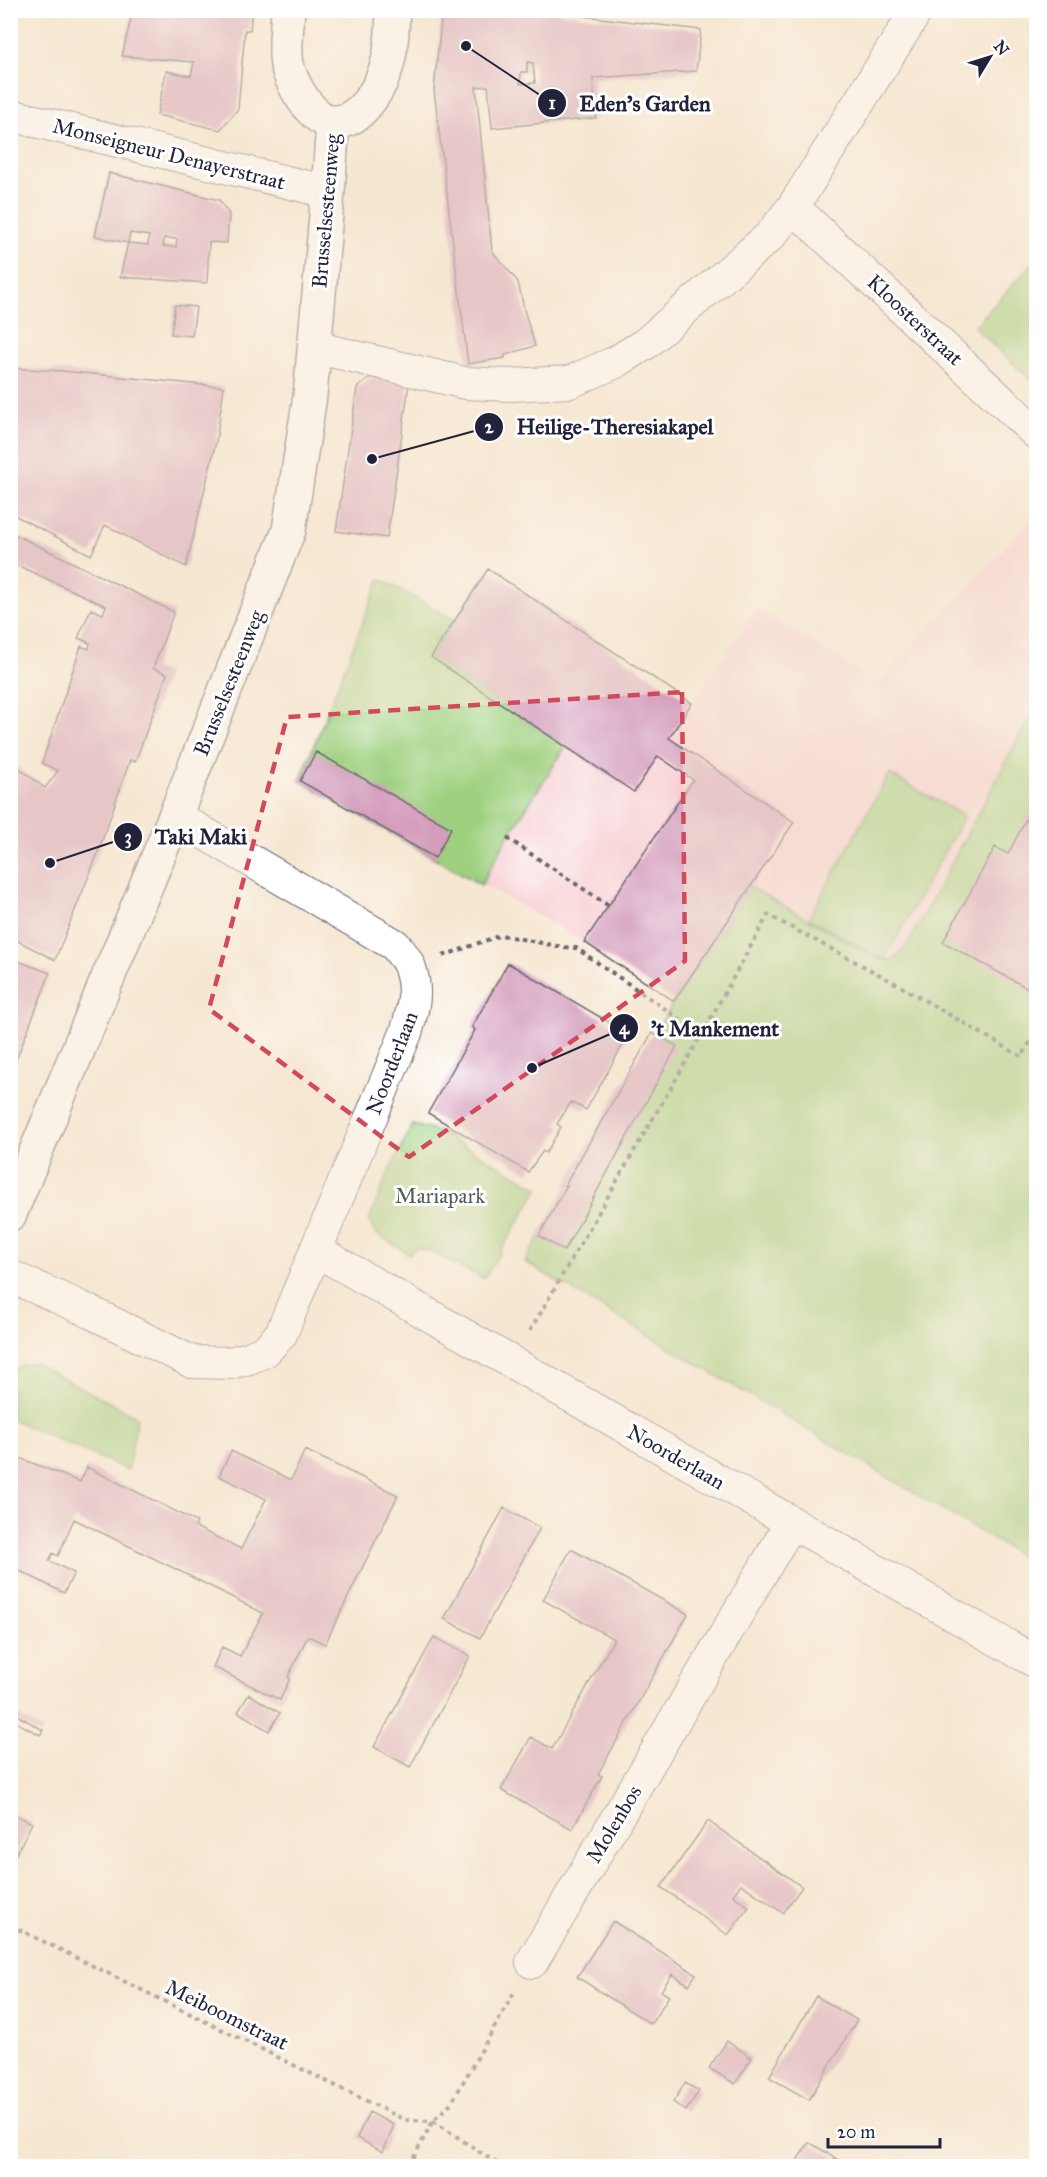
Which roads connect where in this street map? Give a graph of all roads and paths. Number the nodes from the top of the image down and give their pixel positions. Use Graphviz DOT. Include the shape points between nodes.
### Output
graph roads {
  1 [pos="288,10"];
  2 [pos="393,10"];
  3 [pos="917,10"];
  4 [pos="10,115"];
  5 [pos="333,123"];
  6 [pos="328,192"];
  7 [pos="793,207"];
  8 [pos="314,346"];
  9 [pos="1036,433"];
  10 [pos="175,816"];
  11 [pos="507,838"];
  12 [pos="609,906"];
  13 [pos="410,967"];
  14 [pos="1036,1031"];
  15 [pos="702,1034"];
  16 [pos="10,1214"];
  17 [pos="317,1251"];
  18 [pos="10,1276"];
  19 [pos="512,1363"];
  20 [pos="791,1523"];
  21 [pos="1036,1662"];
  22 [pos="10,1925"];
  23 [pos="532,1962"];
  24 [pos="433,2121"];
  25 [pos="409,2166"];
  26 [pos="501,2166"];
  1 -- 5 [label="street, Brusselsesteenweg" via="285,47 292,81 306,104"];
  2 -- 5 [label="street, Brusselsesteenweg" via="390,53 374,94 346,121"];
  3 -- 7 [label="street"];
  4 -- 6 [label="street, Monseigneur Denayerstraat"];
  5 -- 6 [label="street, Brusselsesteenweg"];
  6 -- 8 [label="street, Brusselsesteenweg"];
  7 -- 8 [label="street" via="770,236 645,344 570,382 465,383"];
  7 -- 9 [label="street, Kloosterstraat"];
  8 -- 10 [label="street, Brusselsesteenweg" via="289,530"];
  10 -- 13 [label="street, Noorderlaan" via="395,945"];
  10 -- 16 [label="street, Brusselsesteenweg"];
  11 -- 12 [label="path"];
  13 -- 15 [label="path" via="501,935 576,948"];
  13 -- 17 [label="street, Noorderlaan" via="416,1003"];
  14 -- 15 [label="path" via="1022,1057 768,915"];
  15 -- 19 [label="path"];
  17 -- 18 [label="street, Noorderlaan" via="281,1334 265,1351 230,1363 192,1362"];
  17 -- 19 [label="street, Noorderlaan"];
  19 -- 20 [label="street, Noorderlaan"];
  20 -- 21 [label="street, Noorderlaan"];
  20 -- 23 [label="street, Molenbos"];
  22 -- 24 [label="path, Meiboomstraat" via="405,2120"];
  23 -- 24 [label="path" via="452,2102"];
  24 -- 25 [label="path"];
  24 -- 26 [label="path"];
}
